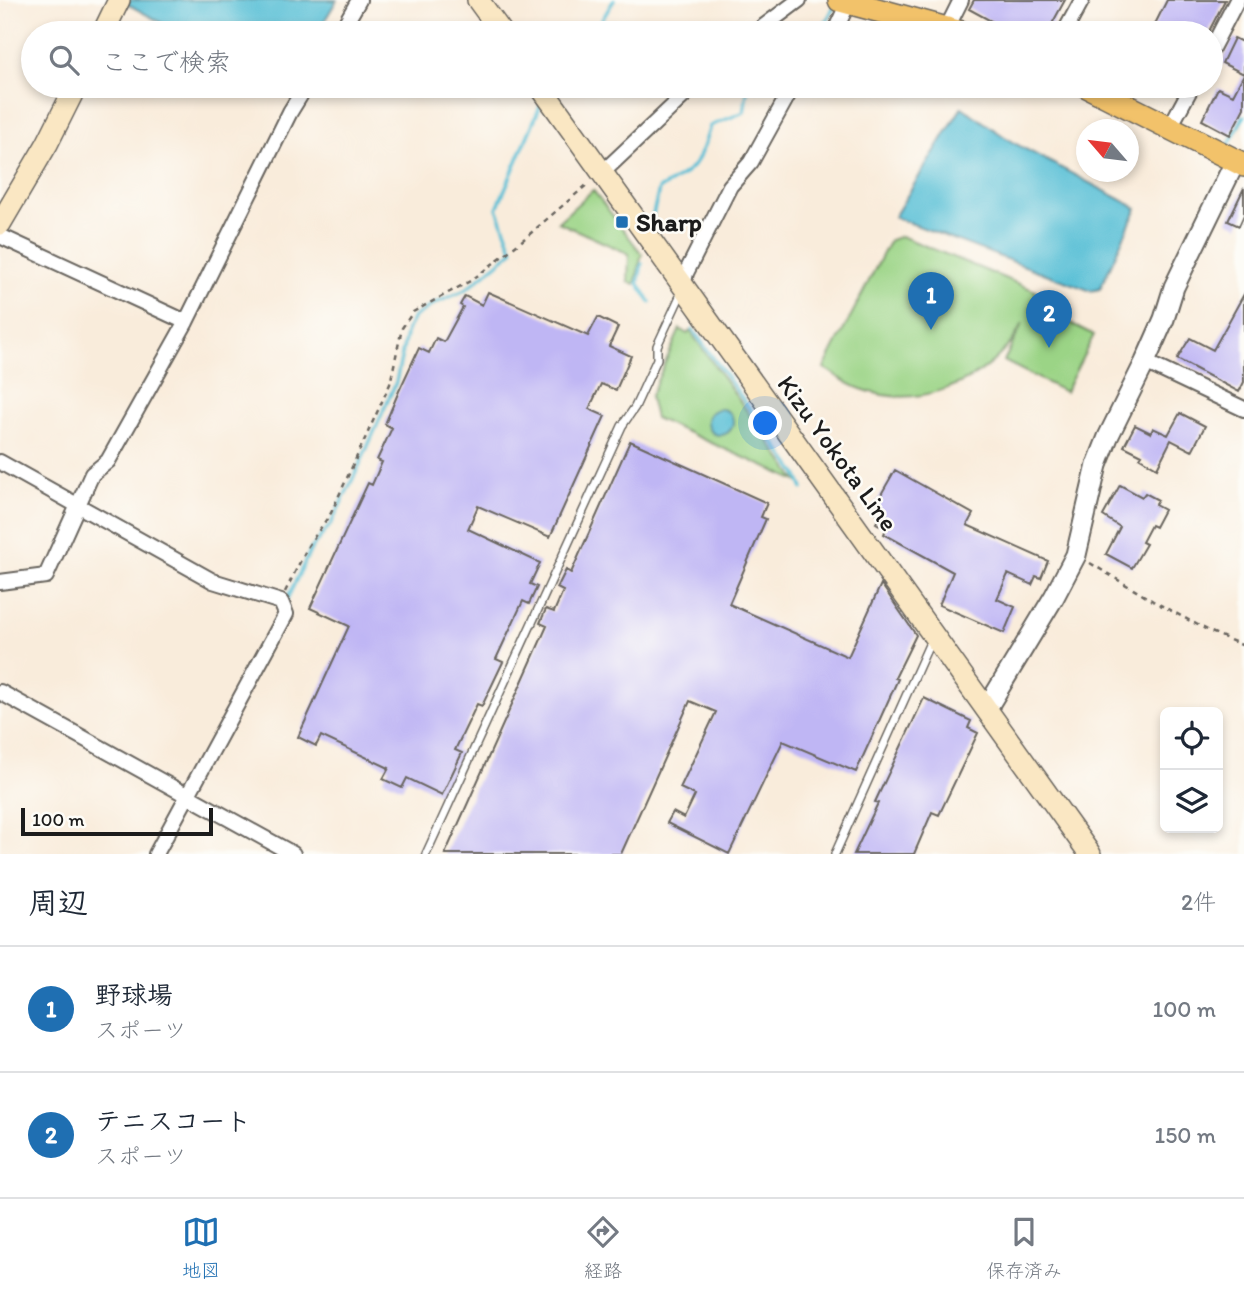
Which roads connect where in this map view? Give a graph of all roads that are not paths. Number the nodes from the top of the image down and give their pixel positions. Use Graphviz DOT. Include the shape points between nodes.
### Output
graph roads {
  1 [pos="119,0"];
  2 [pos="359,0"];
  3 [pos="478,0"];
  4 [pos="799,0"];
  5 [pos="961,0"];
  6 [pos="1082,0"];
  7 [pos="1237,0"];
  8 [pos="844,2"];
  9 [pos="109,21"];
  10 [pos="347,21"];
  11 [pos="493,21"];
  12 [pos="771,21"];
  13 [pos="838,21"];
  14 [pos="919,21"];
  15 [pos="957,21"];
  16 [pos="1071,21"];
  17 [pos="1223,27"];
  18 [pos="70,98"];
  19 [pos="299,98"];
  20 [pos="549,98"];
  21 [pos="681,98"];
  22 [pos="786,98"];
  23 [pos="1111,98"];
  24 [pos="1186,98"];
  25 [pos="1170,128"];
  26 [pos="1241,157"];
  27 [pos="603,172"];
  28 [pos="0,224"];
  29 [pos="0,236"];
  30 [pos="683,286"];
  31 [pos="186,322"];
  32 [pos="1145,362"];
  33 [pos="1244,409"];
  34 [pos="0,462"];
  35 [pos="78,503"];
  36 [pos="0,582"];
  37 [pos="934,634"];
  38 [pos="0,692"];
  39 [pos="986,708"];
  40 [pos="188,796"];
  41 [pos="156,854"];
  42 [pos="293,854"];
  43 [pos="426,854"];
  44 [pos="835,854"];
  45 [pos="1090,854"];
  1 -- 9 [label="main road"];
  2 -- 10 [label="street"];
  3 -- 11 [label="main road"];
  4 -- 12 [label="street"];
  5 -- 15 [label="street"];
  6 -- 16 [label="street"];
  7 -- 17 [label="street"];
  8 -- 13 [label="street"];
  8 -- 14 [label="main road"];
  18 -- 28 [label="main road"];
  19 -- 31 [label="street"];
  20 -- 27 [label="main road, Kizu Yokota Line"];
  21 -- 27 [label="street"];
  22 -- 30 [label="street" via="751,162 730,186"];
  23 -- 25 [label="main road"];
  24 -- 25 [label="street"];
  25 -- 26 [label="main road"];
  26 -- 32 [label="street" via="1174,287"];
  27 -- 30 [label="main road, Kizu Yokota Line"];
  29 -- 31 [label="street"];
  30 -- 37 [label="main road, Kizu Yokota Line"];
  30 -- 43 [label="lane" via="657,346 657,359"];
  31 -- 35 [label="street" via="108,461 92,474"];
  32 -- 33 [label="street"];
  32 -- 39 [label="street" via="1097,466 1078,549"];
  34 -- 35 [label="street"];
  35 -- 36 [label="street" via="46,576"];
  35 -- 40 [label="street" via="213,581 283,608"];
  37 -- 39 [label="main road, Kizu Yokota Line"];
  37 -- 44 [label="lane"];
  38 -- 40 [label="street"];
  39 -- 45 [label="main road, Kizu Yokota Line"];
  40 -- 41 [label="street"];
  40 -- 42 [label="street"];
}
